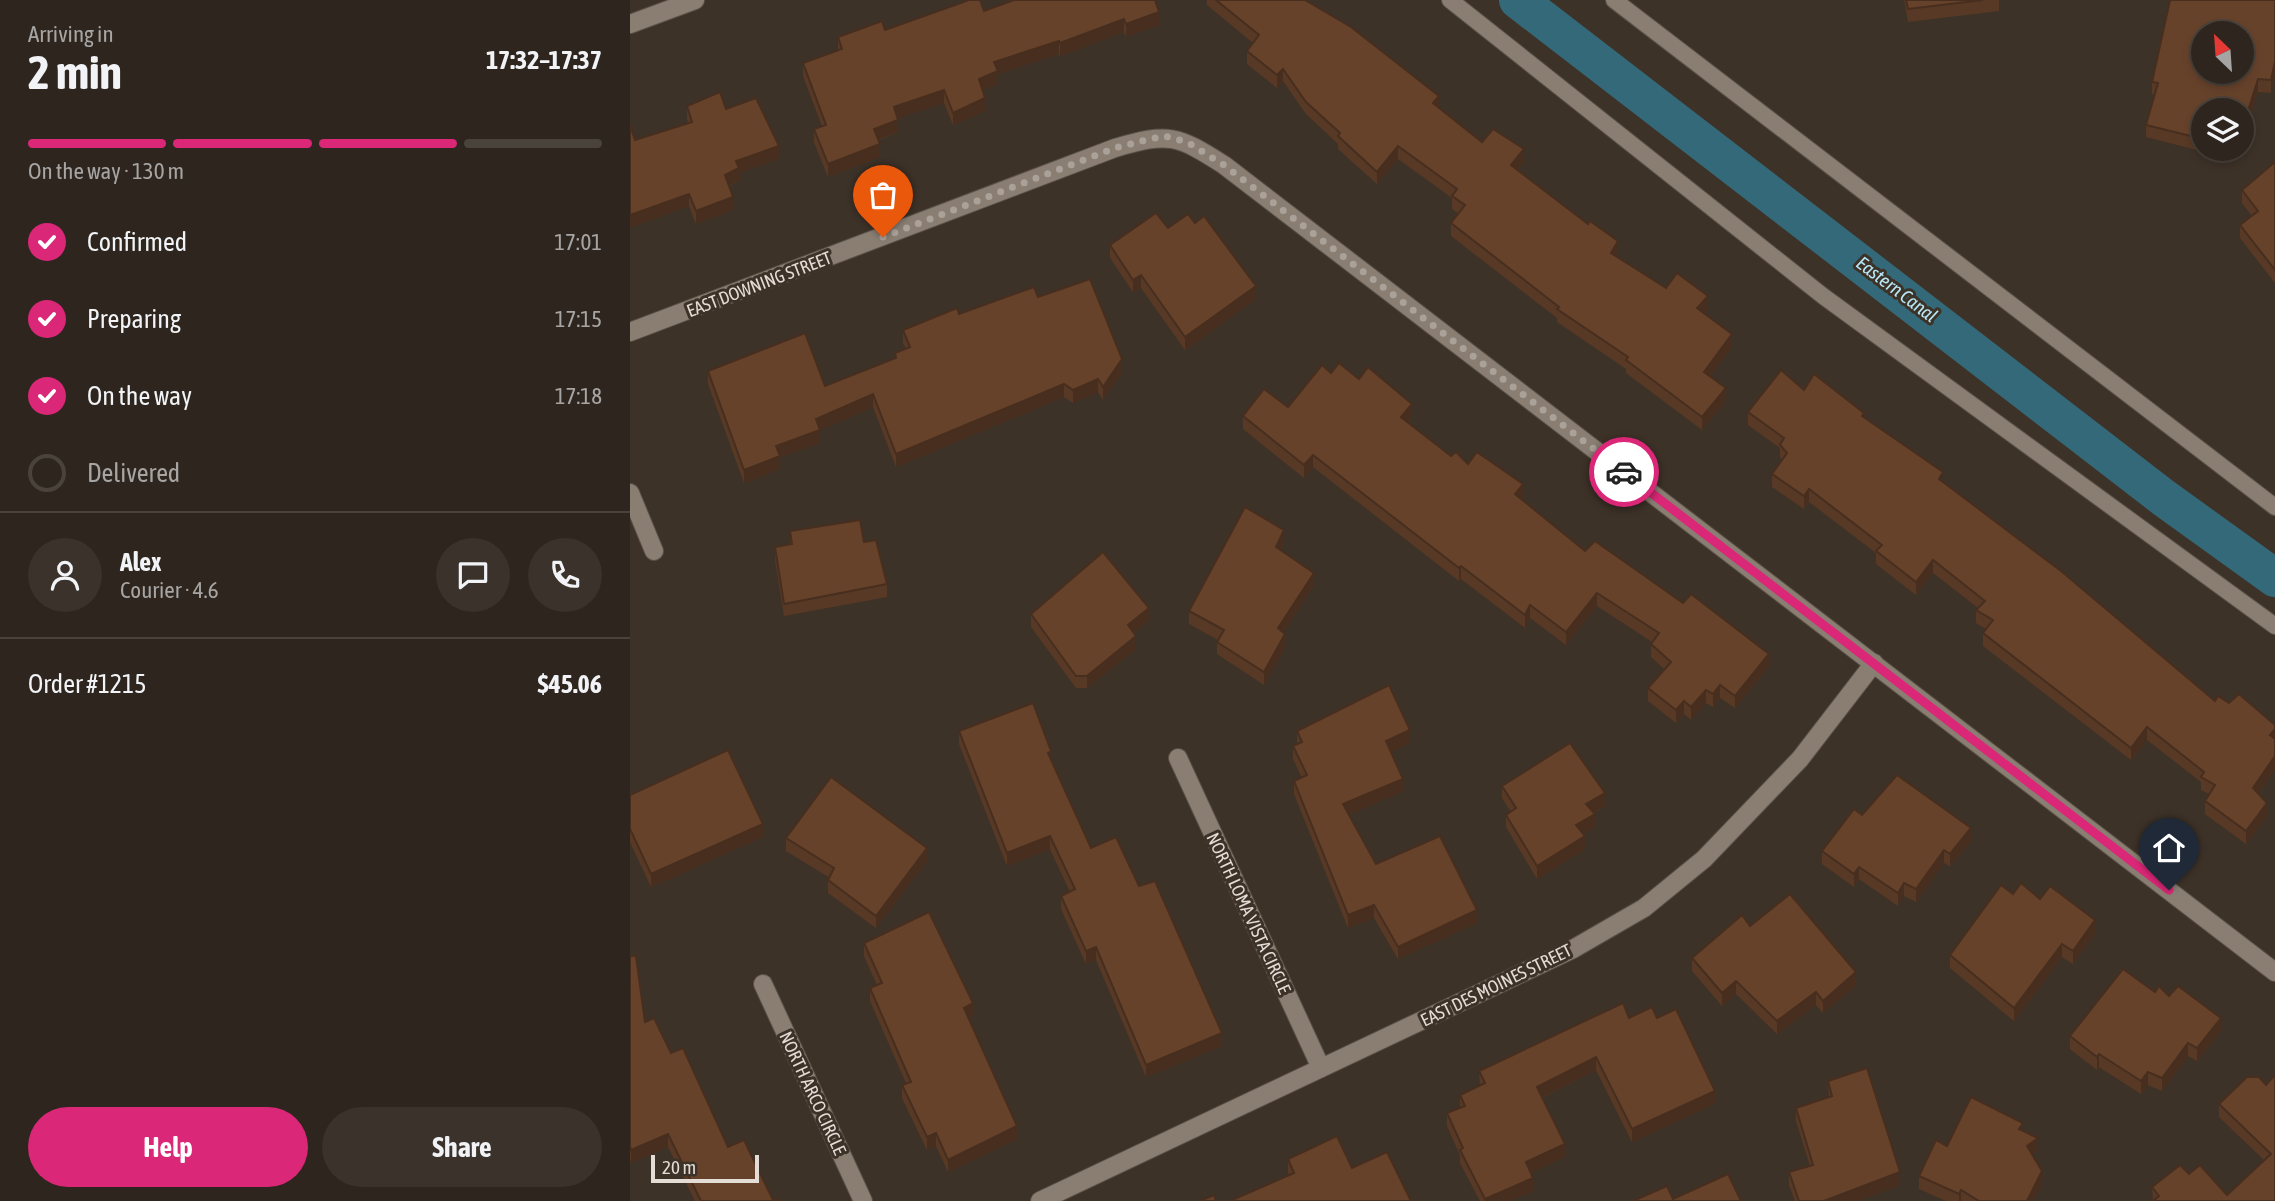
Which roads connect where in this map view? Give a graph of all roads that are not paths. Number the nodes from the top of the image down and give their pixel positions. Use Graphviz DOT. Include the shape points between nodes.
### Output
graph roads {
  1 [pos="695,0"];
  2 [pos="1450,0"];
  3 [pos="1614,0"];
  4 [pos="630,24"];
  5 [pos="630,332"];
  6 [pos="630,493"];
  7 [pos="2275,507"];
  8 [pos="654,551"];
  9 [pos="2275,626"];
  10 [pos="1874,663"];
  11 [pos="1178,758"];
  12 [pos="2275,971"];
  13 [pos="763,984"];
  14 [pos="1321,1068"];
  15 [pos="863,1201"];
  16 [pos="1040,1201"];
  1 -- 4 [label="street"];
  2 -- 9 [label="lane" via="1823,296"];
  3 -- 7 [label="lane"];
  5 -- 10 [label="street, EAST DOWNING STREET" via="1115,148 1165,136 1187,142 1224,165"];
  6 -- 8 [label="street"];
  10 -- 12 [label="street"];
  10 -- 14 [label="street, EAST DES MOINES STREET" via="1800,759 1704,859 1644,908 1573,949"];
  11 -- 14 [label="street, NORTH LOMA VISTA CIRCLE"];
  13 -- 15 [label="street, NORTH ARCO CIRCLE"];
  14 -- 16 [label="street, EAST DES MOINES STREET"];
}
